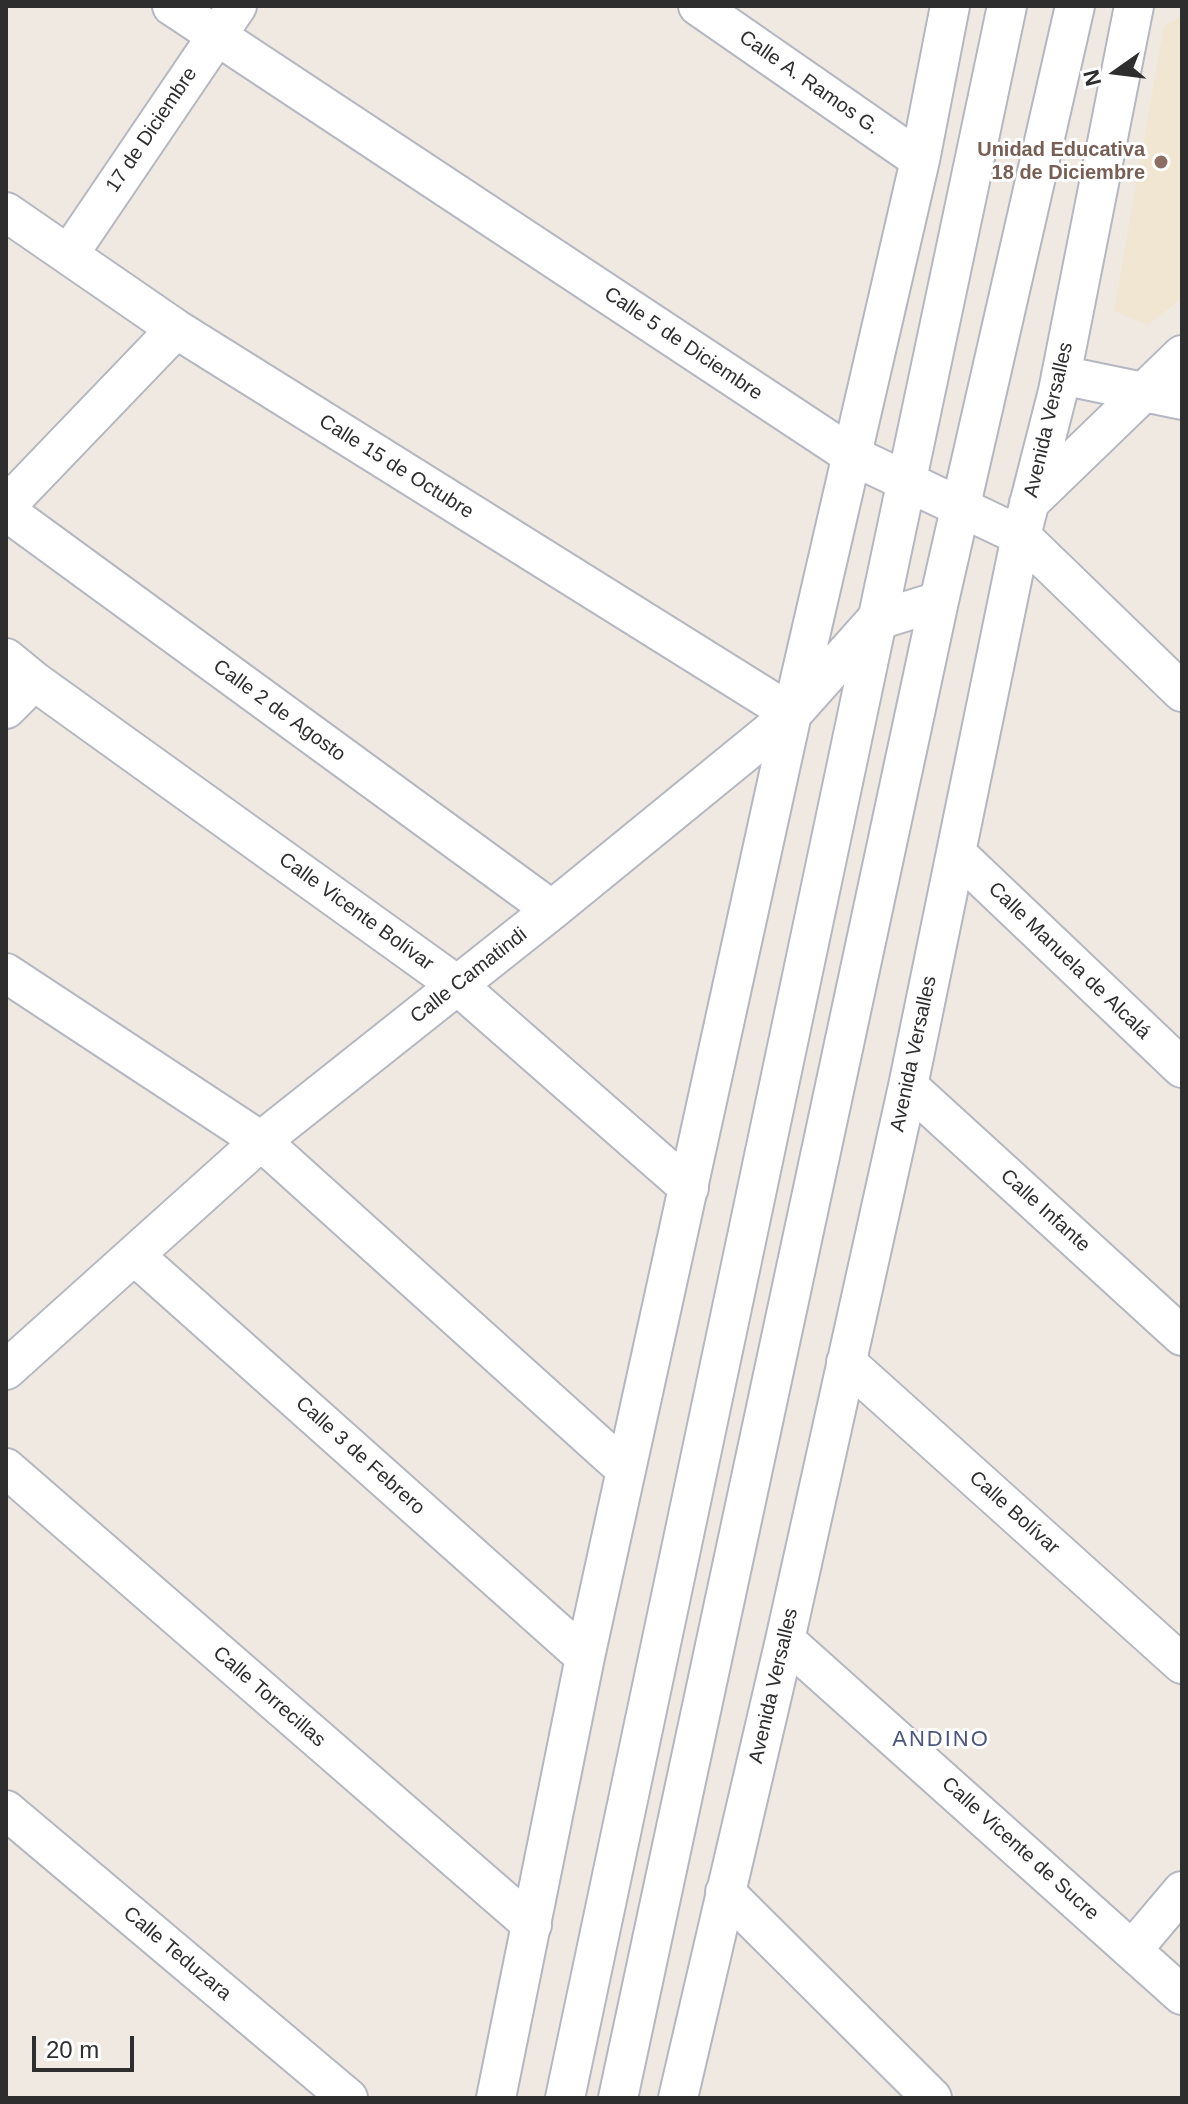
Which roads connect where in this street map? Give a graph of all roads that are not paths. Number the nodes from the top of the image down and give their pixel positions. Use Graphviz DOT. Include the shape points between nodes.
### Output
graph roads {
  1 [pos="172,6"];
  2 [pos="698,6"];
  3 [pos="950,6"];
  4 [pos="1007,6"];
  5 [pos="1075,6"];
  6 [pos="1134,6"];
  7 [pos="226,20"];
  8 [pos="920,160"];
  9 [pos="6,212"];
  10 [pos="69,254"];
  11 [pos="176,329"];
  12 [pos="1182,355"];
  13 [pos="1061,375"];
  14 [pos="1142,393"];
  15 [pos="1182,400"];
  16 [pos="851,455"];
  17 [pos="905,481"];
  18 [pos="960,507"];
  19 [pos="6,508"];
  20 [pos="1025,519"];
  21 [pos="939,601"];
  22 [pos="875,621"];
  23 [pos="20,670"];
  24 [pos="1182,692"];
  25 [pos="6,709"];
  26 [pos="792,714"];
  27 [pos="956,853"];
  28 [pos="552,910"];
  29 [pos="6,973"];
  30 [pos="457,985"];
  31 [pos="1182,1068"];
  32 [pos="908,1086"];
  33 [pos="261,1141"];
  34 [pos="689,1188"];
  35 [pos="134,1255"];
  36 [pos="1182,1336"];
  37 [pos="846,1362"];
  38 [pos="6,1370"];
  39 [pos="6,1468"];
  40 [pos="626,1470"];
  41 [pos="785,1640"];
  42 [pos="585,1657"];
  43 [pos="1182,1664"];
  44 [pos="6,1810"];
  45 [pos="1182,1891"];
  46 [pos="725,1892"];
  47 [pos="532,1925"];
  48 [pos="1133,1949"];
  49 [pos="1182,1995"];
  50 [pos="348,2098"];
  51 [pos="496,2098"];
  52 [pos="565,2098"];
  53 [pos="618,2098"];
  54 [pos="678,2098"];
  55 [pos="932,2098"];
  1 -- 7 [label="street, Calle 5 de Diciembre"];
  2 -- 8 [label="street, Calle A. Ramos G."];
  3 -- 8 [label="street"];
  4 -- 17 [label="street"];
  5 -- 18 [label="street"];
  6 -- 13 [label="street, Avenida Versalles"];
  7 -- 10 [label="street, 17 de Diciembre"];
  7 -- 16 [label="street, Calle 5 de Diciembre"];
  8 -- 16 [label="street"];
  9 -- 10 [label="street, Calle 15 de Octubre"];
  10 -- 11 [label="street, Calle 15 de Octubre"];
  11 -- 19 [label="street"];
  11 -- 26 [label="street, Calle 15 de Octubre"];
  12 -- 14 [label="street"];
  13 -- 14 [label="street"];
  13 -- 20 [label="street, Avenida Versalles"];
  14 -- 15 [label="street"];
  14 -- 20 [label="street"];
  16 -- 17 [label="street, Calle 5 de Diciembre"];
  16 -- 26 [label="street"];
  17 -- 18 [label="street, Calle 5 de Diciembre"];
  17 -- 22 [label="street"];
  18 -- 20 [label="street, Calle 5 de Diciembre"];
  18 -- 21 [label="street"];
  19 -- 28 [label="street, Calle 2 de Agosto"];
  20 -- 24 [label="street, Calle 5 de Diciembre"];
  20 -- 27 [label="street, Avenida Versalles"];
  21 -- 22 [label="street"];
  21 -- 53 [label="street"];
  22 -- 26 [label="street, Calle Camatindi"];
  22 -- 52 [label="street"];
  23 -- 25 [label="street"];
  23 -- 30 [label="street, Calle Vicente Bolívar"];
  26 -- 28 [label="street, Calle Camatindi"];
  26 -- 34 [label="street"];
  27 -- 31 [label="street, Calle Manuela de Alcalá"];
  27 -- 32 [label="street, Avenida Versalles"];
  28 -- 30 [label="street, Calle Camatindi"];
  29 -- 33 [label="street"];
  30 -- 33 [label="street, Calle Camatindi"];
  30 -- 34 [label="street, Calle Vicente Bolívar"];
  32 -- 36 [label="street, Calle Infante"];
  32 -- 37 [label="street, Avenida Versalles"];
  33 -- 35 [label="street, Calle Camatindi"];
  33 -- 40 [label="street"];
  34 -- 40 [label="street"];
  35 -- 38 [label="street, Calle Camatindi"];
  35 -- 42 [label="street, Calle 3 de Febrero"];
  37 -- 41 [label="street, Avenida Versalles"];
  37 -- 43 [label="street, Calle Bolívar"];
  39 -- 47 [label="street, Calle Torrecillas"];
  40 -- 42 [label="street"];
  41 -- 46 [label="street, Avenida Versalles"];
  41 -- 48 [label="street, Calle Vicente de Sucre"];
  42 -- 47 [label="street"];
  44 -- 50 [label="street, Calle Teduzara"];
  45 -- 48 [label="street"];
  46 -- 54 [label="street, Avenida Versalles"];
  46 -- 55 [label="street"];
  47 -- 51 [label="street"];
  48 -- 49 [label="street, Calle Vicente de Sucre"];
}
